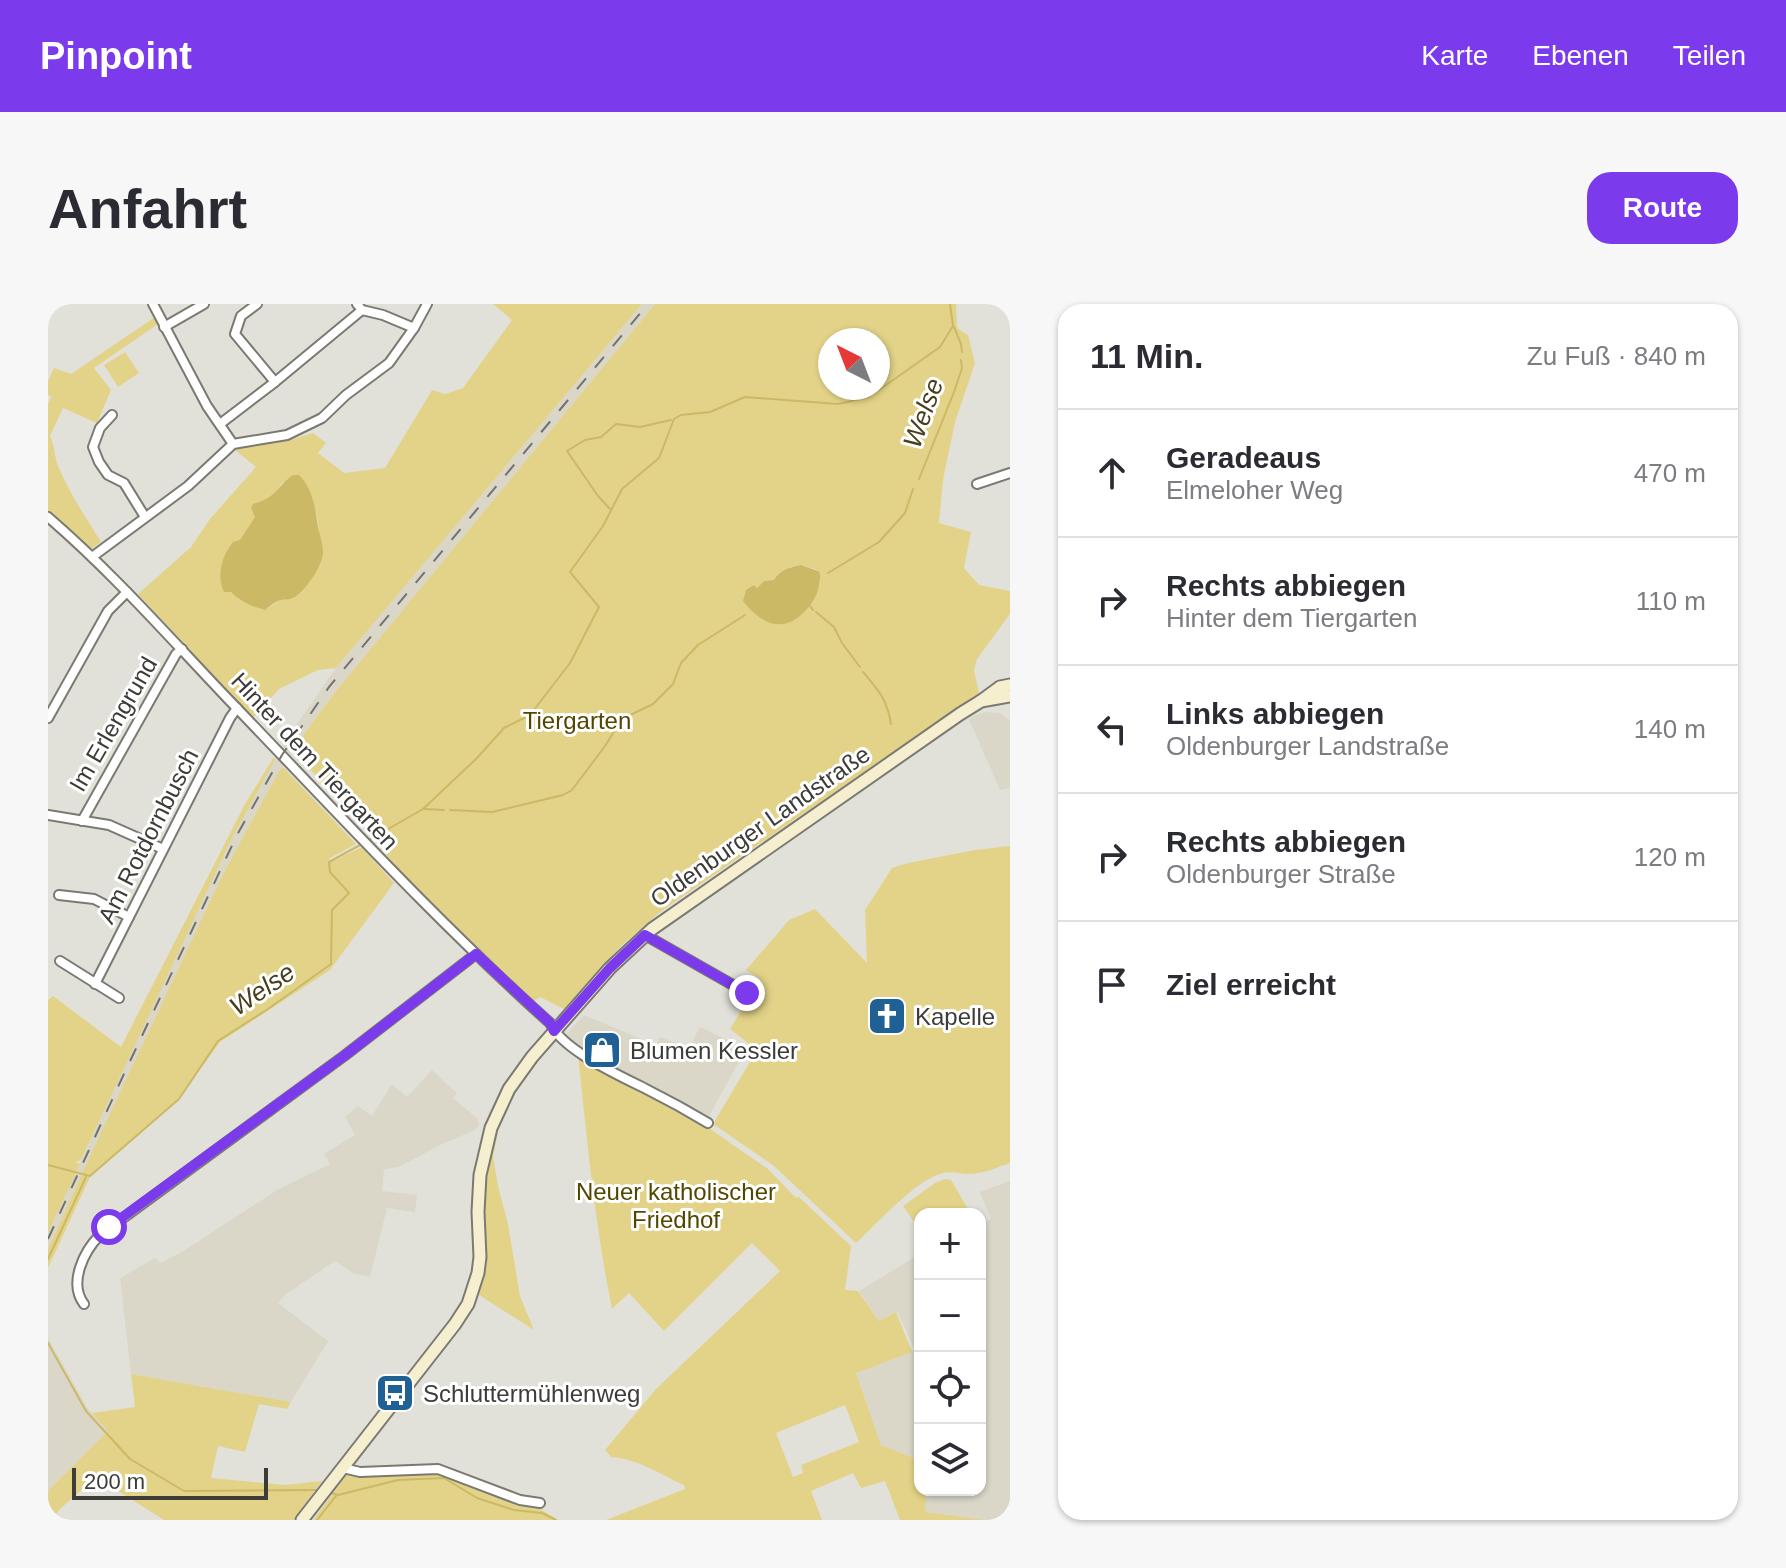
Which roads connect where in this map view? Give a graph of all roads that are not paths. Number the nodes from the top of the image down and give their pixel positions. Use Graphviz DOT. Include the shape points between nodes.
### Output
graph roads {
  1 [pos="153,304"];
  2 [pos="204,304"];
  3 [pos="257,304"];
  4 [pos="427,304"];
  5 [pos="359,307"];
  6 [pos="164,327"];
  7 [pos="414,328"];
  8 [pos="275,382"];
  9 [pos="112,415"];
  10 [pos="220,424"];
  11 [pos="233,444"];
  12 [pos="1010,473"];
  13 [pos="977,484"];
  14 [pos="48,517"];
  15 [pos="145,517"];
  16 [pos="92,557"];
  17 [pos="127,592"];
  18 [pos="182,649"];
  19 [pos="1010,685"];
  20 [pos="1010,696"];
  21 [pos="981,701"];
  22 [pos="237,708"];
  23 [pos="48,718"];
  24 [pos="48,815"];
  25 [pos="82,821"];
  26 [pos="163,849"];
  27 [pos="59,895"];
  28 [pos="129,917"];
  29 [pos="645,935"];
  30 [pos="476,954"];
  31 [pos="60,961"];
  32 [pos="95,984"];
  33 [pos="747,993"];
  34 [pos="119,998"];
  35 [pos="554,1031"];
  36 [pos="708,1123"];
  37 [pos="84,1304"];
  38 [pos="343,1468"];
  39 [pos="540,1503"];
  40 [pos="302,1520"];
  1 -- 6 [label="street"];
  2 -- 6 [label="street"];
  3 -- 8 [label="street" via="241,316 235,334"];
  4 -- 7 [label="street"];
  5 -- 7 [label="street"];
  5 -- 8 [label="street"];
  6 -- 10 [label="street"];
  7 -- 11 [label="street" via="389,363 322,418 287,435"];
  8 -- 10 [label="street"];
  9 -- 15 [label="street" via="93,447 108,475 124,483"];
  10 -- 11 [label="street"];
  11 -- 15 [label="street"];
  12 -- 13 [label="street"];
  14 -- 16 [label="street, Hinter dem Tiergarten"];
  15 -- 16 [label="street"];
  16 -- 17 [label="street, Hinter dem Tiergarten"];
  17 -- 18 [label="street, Hinter dem Tiergarten"];
  17 -- 23 [label="street" via="108,611"];
  18 -- 22 [label="street, Hinter dem Tiergarten"];
  18 -- 25 [label="street, Im Erlengrund"];
  19 -- 21 [label="main road"];
  20 -- 21 [label="main road, Oldenburger Landstraße"];
  21 -- 29 [label="main road, Oldenburger Landstraße"];
  22 -- 26 [label="street, Am Rotdornbusch"];
  22 -- 30 [label="street, Hinter dem Tiergarten"];
  24 -- 25 [label="street"];
  25 -- 26 [label="street" via="109,825"];
  26 -- 28 [label="street, Am Rotdornbusch"];
  27 -- 28 [label="street" via="94,899"];
  28 -- 32 [label="street, Am Rotdornbusch"];
  29 -- 33 [label="street"];
  29 -- 35 [label="main road, Oldenburger Landstraße"];
  30 -- 35 [label="street, Hinter dem Tiergarten"];
  30 -- 37 [label="street" via="100,1235 78,1276 77,1294"];
  31 -- 32 [label="street"];
  32 -- 34 [label="street"];
  35 -- 36 [label="street, Hinter dem Tiergarten" via="594,1063"];
  35 -- 38 [label="main road, Oldenburger Landstraße" via="509,1089 491,1128 480,1175 478,1273 468,1304"];
  38 -- 39 [label="street" via="438,1469"];
  38 -- 40 [label="main road, Oldenburger Landstraße"];
}
